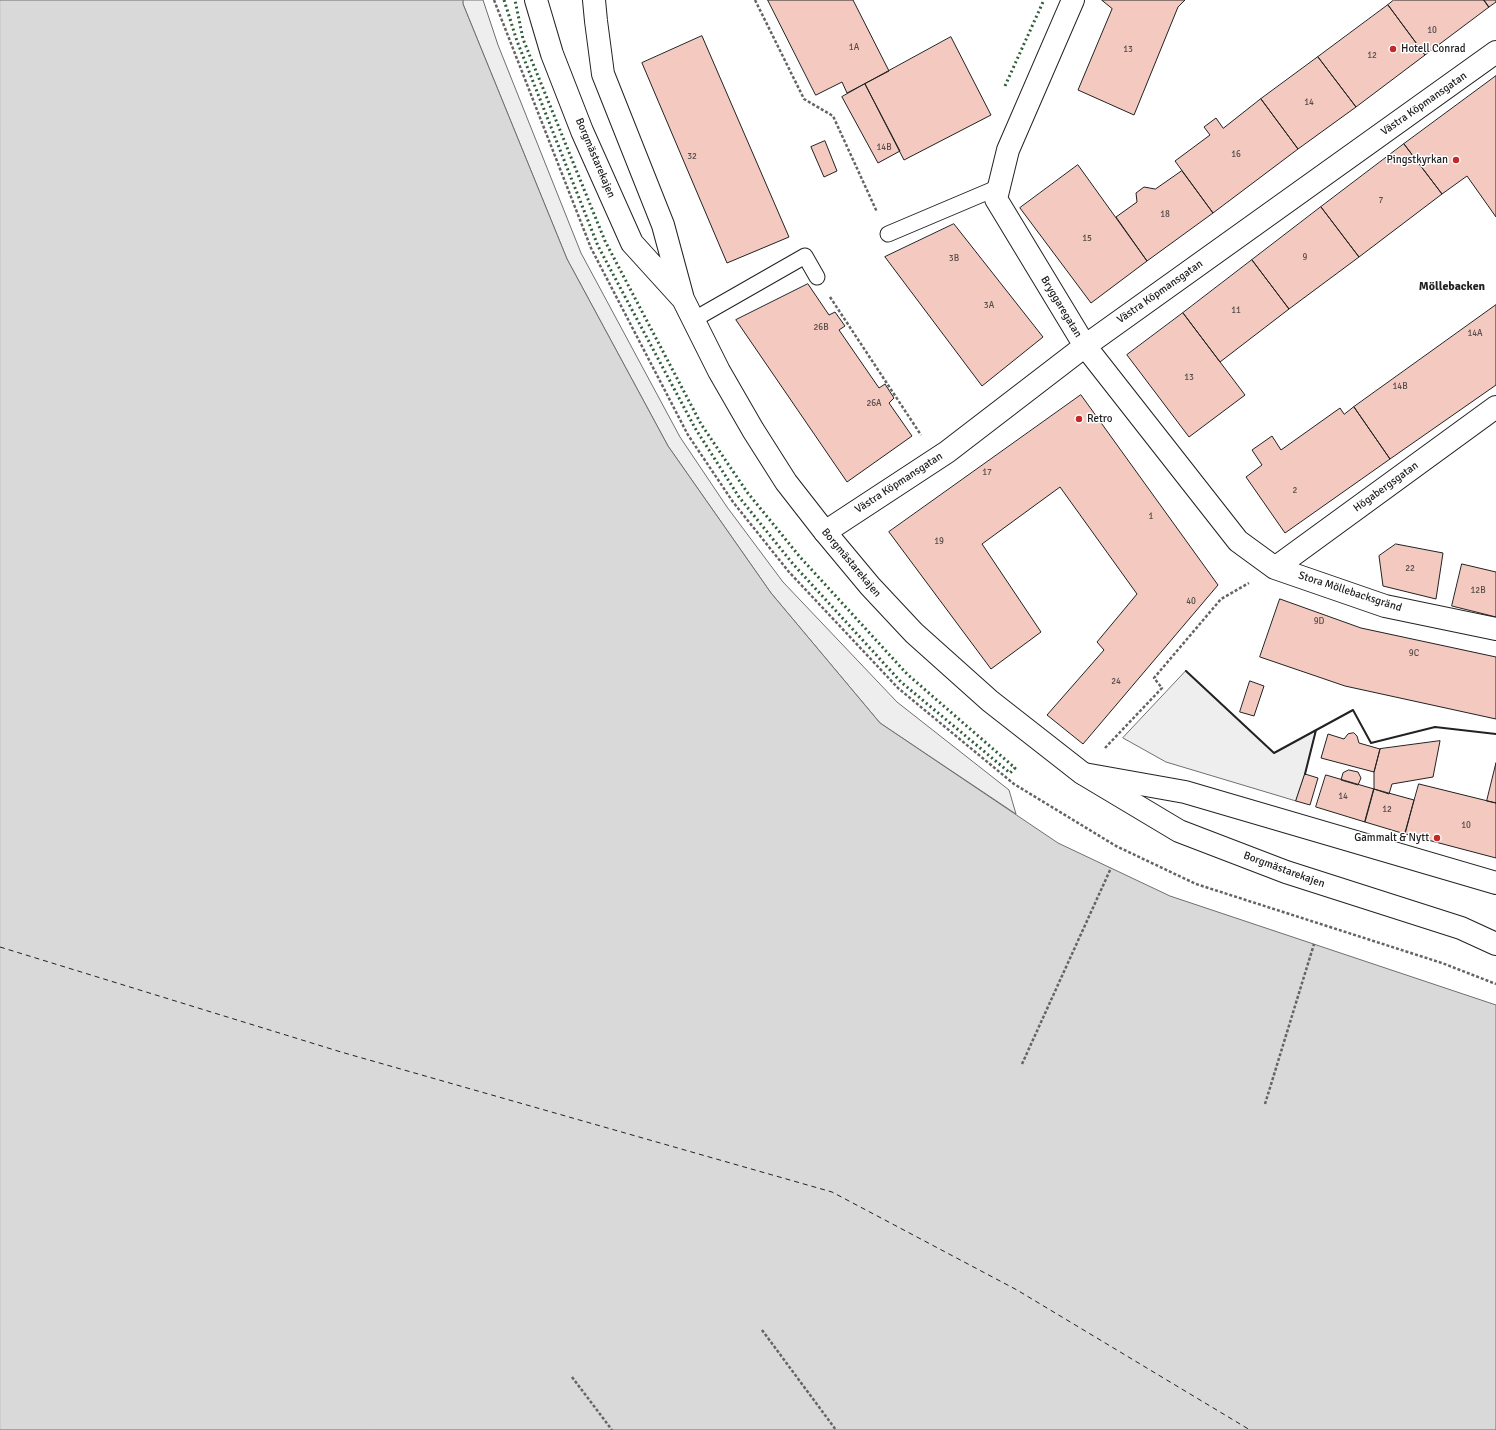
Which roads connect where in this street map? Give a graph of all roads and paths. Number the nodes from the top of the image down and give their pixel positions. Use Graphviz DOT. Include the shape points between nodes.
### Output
graph roads {
  1 [pos="536,0"];
  2 [pos="594,0"];
  3 [pos="755,0"];
  4 [pos="1073,0"];
  5 [pos="1496,52"];
  6 [pos="999,187"];
  7 [pos="888,234"];
  8 [pos="817,277"];
  9 [pos="683,300"];
  10 [pos="693,320"];
  11 [pos="1085,346"];
  12 [pos="1496,407"];
  13 [pos="937,458"];
  14 [pos="825,532"];
  15 [pos="1275,568"];
  16 [pos="1221,599"];
  17 [pos="1496,629"];
  18 [pos="1113,740"];
  19 [pos="1082,773"];
  20 [pos="1112,868"];
  21 [pos="1496,883"];
  22 [pos="1314,944"];
  23 [pos="1496,944"];
  24 [pos="1022,1064"];
  25 [pos="1265,1104"];
  26 [pos="762,1330"];
  27 [pos="572,1377"];
  28 [pos="612,1430"];
  29 [pos="836,1430"];
  1 -- 9 [label="street, Borgmästarekajen" via="552,54 582,131 632,243"];
  2 -- 9 [label="street, Borgmästarekajen" via="603,74 663,225"];
  3 -- 7 [label="path" via="804,99 833,116"];
  4 -- 6 [label="street, Bryggaregatan" via="1008,150"];
  5 -- 11 [label="street, Västra Köpmansgatan"];
  6 -- 7 [label="lane"];
  6 -- 11 [label="street, Bryggaregatan" via="996,199"];
  8 -- 10 [label="lane" via="805,256"];
  8 -- 13 [label="path"];
  9 -- 10 [label="street, Borgmästarekajen"];
  10 -- 14 [label="street, Borgmästarekajen" via="718,372 786,482"];
  11 -- 13 [label="street, Västra Köpmansgatan"];
  11 -- 15 [label="street, Bryggaregatan" via="1238,542"];
  12 -- 15 [label="street, Högabergsgatan"];
  13 -- 14 [label="street, Västra Köpmansgatan"];
  14 -- 19 [label="street, Borgmästarekajen" via="914,633 990,701"];
  15 -- 17 [label="street, Stora Möllebacksgränd" via="1384,606"];
  16 -- 18 [label="path" via="1154,678 1162,688"];
  19 -- 21 [label="street, Borgmästarekajen" via="1185,792"];
  19 -- 23 [label="street, Borgmästarekajen" via="1179,831 1286,872 1461,928"];
  20 -- 24 [label="path"];
  22 -- 25 [label="path"];
  26 -- 29 [label="path"];
  27 -- 28 [label="path"];
}
